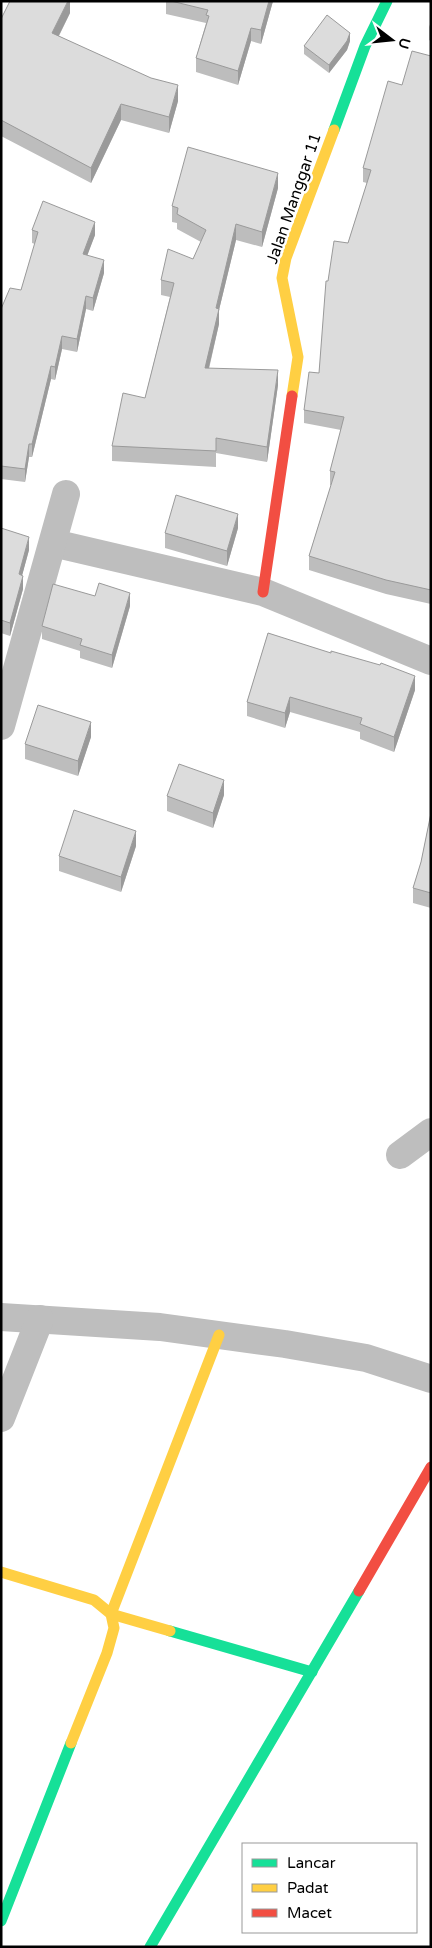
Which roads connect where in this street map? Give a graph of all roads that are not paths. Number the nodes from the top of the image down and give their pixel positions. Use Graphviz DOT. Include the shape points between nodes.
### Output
graph roads {
  1 [pos="387,1"];
  2 [pos="66,494"];
  3 [pos="53,542"];
  4 [pos="263,592"];
  5 [pos="12,649"];
  6 [pos="431,661"];
  7 [pos="1,726"];
  8 [pos="431,1132"];
  9 [pos="400,1155"];
  10 [pos="1,1317"];
  11 [pos="40,1319"];
  12 [pos="219,1335"];
  13 [pos="431,1380"];
  14 [pos="1,1418"];
  15 [pos="431,1467"];
  16 [pos="1,1572"];
  17 [pos="110,1614"];
  18 [pos="312,1672"];
  19 [pos="1,1921"];
  20 [pos="150,1947"];
  1 -- 4 [label="street, Jalan Manggar 11" via="366,46 286,258 282,278 298,357"];
  2 -- 3 [label="street"];
  3 -- 4 [label="street"];
  3 -- 5 [label="street"];
  4 -- 6 [label="street"];
  5 -- 7 [label="street"];
  8 -- 9 [label="street"];
  10 -- 11 [label="street"];
  11 -- 12 [label="street" via="160,1327"];
  11 -- 14 [label="street"];
  12 -- 13 [label="street" via="366,1358"];
  12 -- 17 [label="street"];
  15 -- 18 [label="street"];
  16 -- 17 [label="street" via="94,1600"];
  17 -- 18 [label="street"];
  17 -- 19 [label="street" via="114,1628 107,1653"];
  18 -- 20 [label="street"];
}
